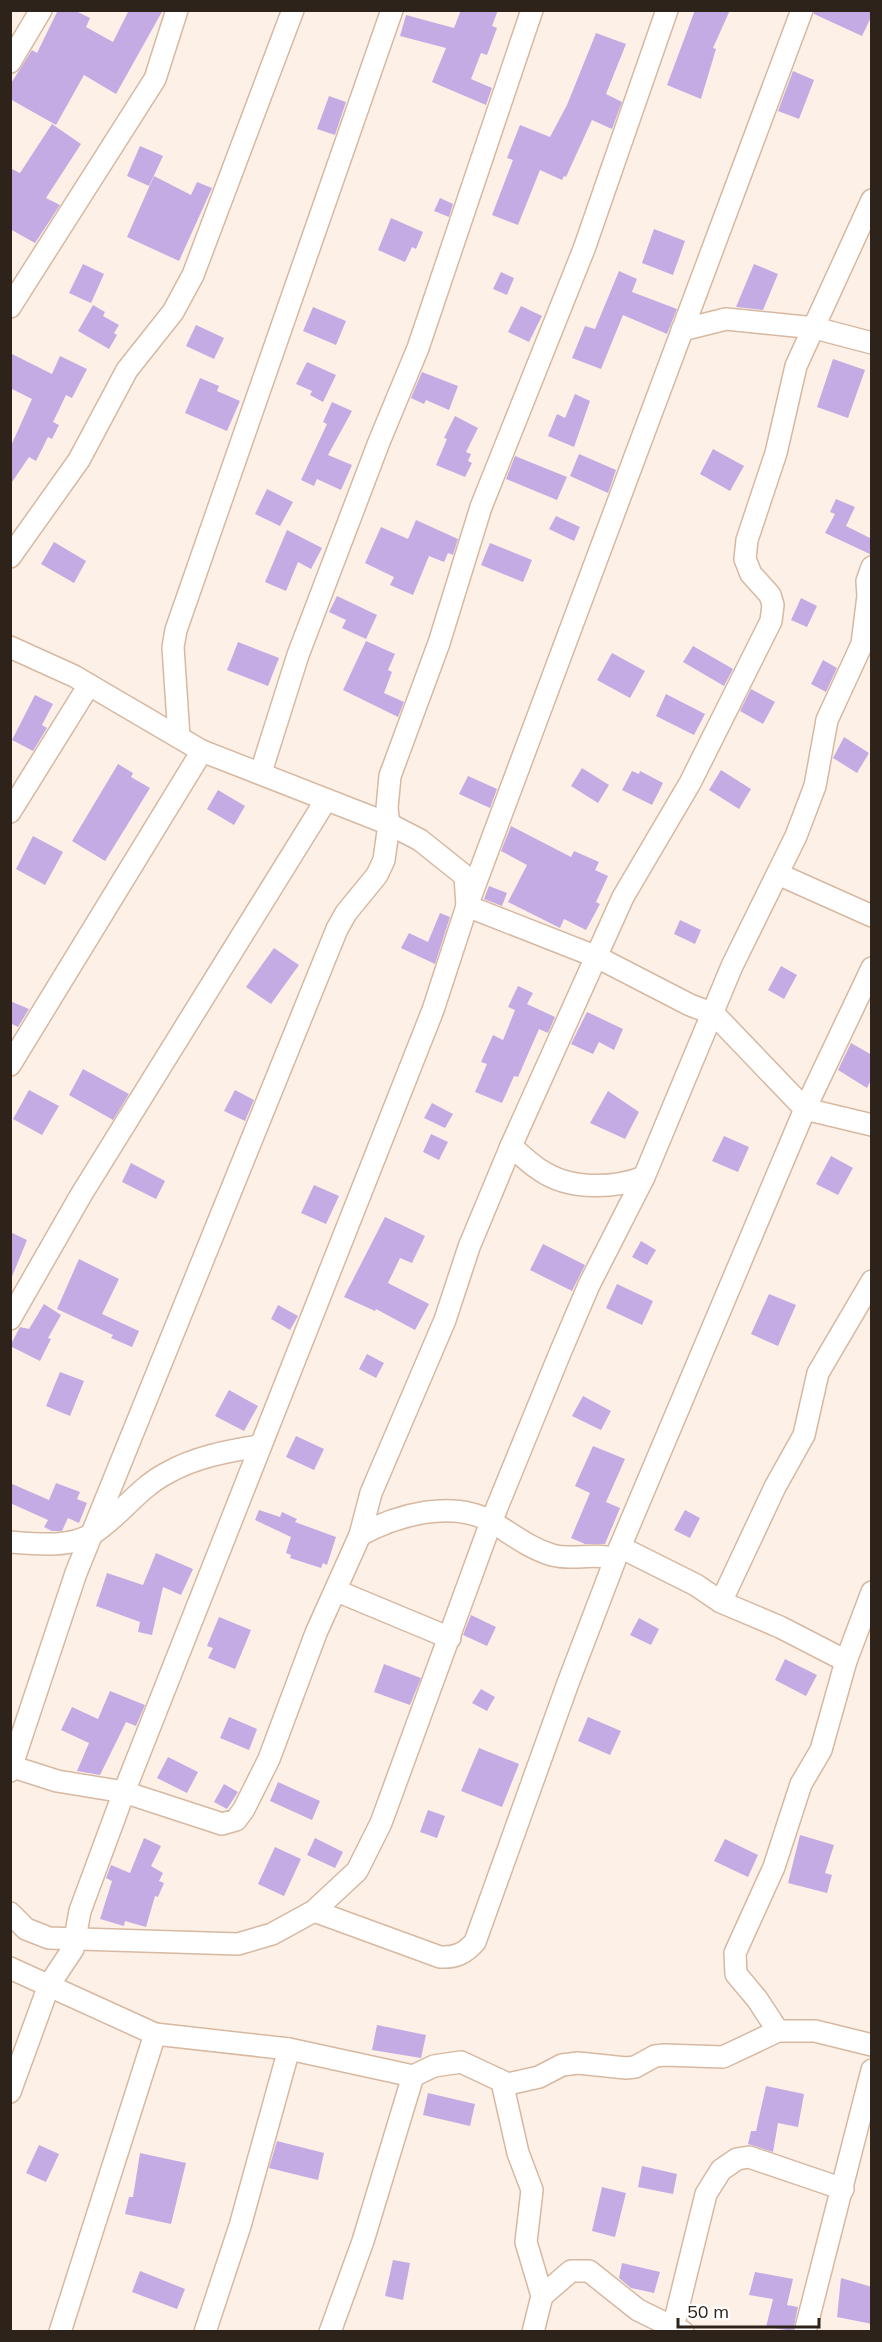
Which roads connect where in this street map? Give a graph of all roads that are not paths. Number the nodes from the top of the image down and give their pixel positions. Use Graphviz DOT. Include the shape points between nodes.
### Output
graph roads {
  1 [pos="41,10"];
  2 [pos="177,10"];
  3 [pos="293,10"];
  4 [pos="392,10"];
  5 [pos="532,10"];
  6 [pos="667,10"];
  7 [pos="802,10"];
  8 [pos="10,62"];
  9 [pos="872,200"];
  10 [pos="10,307"];
  11 [pos="814,328"];
  12 [pos="682,330"];
  13 [pos="872,343"];
  14 [pos="10,557"];
  15 [pos="872,567"];
  16 [pos="10,647"];
  17 [pos="89,685"];
  18 [pos="179,736"];
  19 [pos="202,751"];
  20 [pos="261,772"];
  21 [pos="326,800"];
  22 [pos="10,812"];
  23 [pos="389,824"];
  24 [pos="778,874"];
  25 [pos="467,906"];
  26 [pos="872,916"];
  27 [pos="597,957"];
  28 [pos="872,968"];
  29 [pos="714,1014"];
  30 [pos="10,1065"];
  31 [pos="805,1109"];
  32 [pos="872,1125"];
  33 [pos="511,1146"];
  34 [pos="644,1177"];
  35 [pos="872,1281"];
  36 [pos="10,1319"];
  37 [pos="259,1446"];
  38 [pos="491,1521"];
  39 [pos="92,1534"];
  40 [pos="360,1535"];
  41 [pos="10,1542"];
  42 [pos="618,1553"];
  43 [pos="337,1591"];
  44 [pos="872,1592"];
  45 [pos="721,1602"];
  46 [pos="450,1638"];
  47 [pos="846,1661"];
  48 [pos="11,1768"];
  49 [pos="124,1792"];
  50 [pos="314,1911"];
  51 [pos="10,1913"];
  52 [pos="75,1938"];
  53 [pos="10,1968"];
  54 [pos="49,1985"];
  55 [pos="778,2031"];
  56 [pos="155,2034"];
  57 [pos="872,2044"];
  58 [pos="289,2049"];
  59 [pos="872,2070"];
  60 [pos="413,2076"];
  61 [pos="502,2082"];
  62 [pos="10,2092"];
  63 [pos="843,2189"];
  64 [pos="542,2296"];
  65 [pos="676,2329"];
  66 [pos="60,2331"];
  67 [pos="204,2331"];
  68 [pos="330,2331"];
  69 [pos="533,2331"];
  70 [pos="805,2331"];
  1 -- 8 [label="street"];
  2 -- 10 [label="street" via="155,79"];
  3 -- 14 [label="street" via="194,274 173,312 121,380 79,460"];
  4 -- 18 [label="street" via="176,630 173,647"];
  5 -- 20 [label="street" via="418,348 298,655"];
  6 -- 23 [label="street" via="584,249 481,507 439,643 390,776"];
  7 -- 12 [label="street"];
  9 -- 11 [label="street"];
  11 -- 12 [label="street" via="726,319"];
  11 -- 13 [label="street"];
  11 -- 27 [label="street" via="790,383 776,453 747,540 745,559 751,574 770,595 771,621 690,783 623,897"];
  12 -- 25 [label="street"];
  15 -- 24 [label="street" via="867,581 862,644 827,720 815,786"];
  16 -- 17 [label="street"];
  17 -- 18 [label="street"];
  17 -- 22 [label="street"];
  18 -- 19 [label="street"];
  19 -- 20 [label="street"];
  19 -- 30 [label="street"];
  20 -- 21 [label="street"];
  21 -- 23 [label="street"];
  21 -- 36 [label="street" via="81,1195"];
  23 -- 25 [label="street" via="420,840 465,876"];
  23 -- 39 [label="street" via="384,860 337,928"];
  24 -- 26 [label="street"];
  24 -- 29 [label="street" via="732,966"];
  25 -- 27 [label="street"];
  25 -- 37 [label="street" via="433,1010"];
  27 -- 29 [label="street"];
  27 -- 33 [label="street"];
  28 -- 31 [label="street"];
  29 -- 31 [label="street"];
  29 -- 34 [label="street"];
  31 -- 32 [label="street"];
  31 -- 42 [label="street"];
  33 -- 34 [label="street" via="540,1171 555,1178 605,1188"];
  33 -- 40 [label="street" via="469,1247 445,1320 371,1493"];
  34 -- 38 [label="street" via="589,1285"];
  35 -- 45 [label="street" via="818,1373 804,1435"];
  37 -- 39 [label="street" via="198,1459 166,1473"];
  37 -- 49 [label="street"];
  38 -- 40 [label="street" via="464,1514 426,1512 404,1516"];
  38 -- 42 [label="street" via="554,1556"];
  38 -- 46 [label="street"];
  39 -- 41 [label="street" via="75,1541"];
  39 -- 48 [label="street"];
  40 -- 43 [label="street"];
  42 -- 45 [label="street" via="696,1585"];
  42 -- 50 [label="street" via="475,1942 456,1956 440,1957"];
  43 -- 46 [label="street"];
  43 -- 49 [label="street" via="316,1633 269,1760 236,1820 222,1824 208,1821"];
  44 -- 47 [label="street"];
  45 -- 47 [label="street"];
  46 -- 50 [label="street" via="381,1823 357,1871"];
  47 -- 55 [label="street" via="821,1750 801,1784 774,1867 735,1953 736,1974"];
  48 -- 49 [label="street" via="57,1781"];
  49 -- 52 [label="street" via="80,1911"];
  50 -- 52 [label="street" via="272,1934 238,1944"];
  51 -- 52 [label="street" via="36,1934"];
  52 -- 54 [label="street" via="73,1949"];
  53 -- 54 [label="street"];
  54 -- 56 [label="street"];
  54 -- 62 [label="street"];
  55 -- 57 [label="street" via="815,2031"];
  55 -- 61 [label="street" via="723,2057 665,2055 626,2068 570,2064 515,2084"];
  56 -- 58 [label="street"];
  56 -- 66 [label="street"];
  58 -- 60 [label="street"];
  58 -- 67 [label="street" via="240,2226"];
  59 -- 63 [label="street"];
  60 -- 61 [label="street" via="434,2066 461,2062"];
  60 -- 68 [label="street" via="363,2241"];
  61 -- 64 [label="street" via="518,2153 532,2190 526,2242"];
  63 -- 65 [label="street" via="749,2157 737,2159 721,2170 706,2194"];
  63 -- 70 [label="street"];
  64 -- 65 [label="street" via="571,2271 580,2269 594,2273 638,2310"];
  64 -- 69 [label="street"];
}
